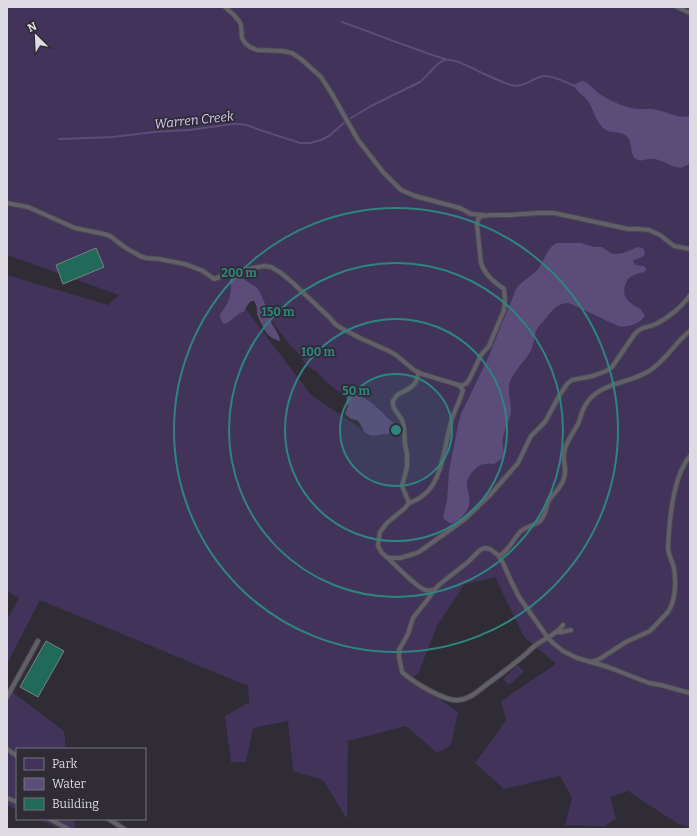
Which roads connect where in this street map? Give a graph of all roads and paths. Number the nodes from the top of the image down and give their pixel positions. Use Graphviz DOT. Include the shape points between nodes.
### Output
graph roads {
  1 [pos="225,7"];
  2 [pos="677,7"];
  3 [pos="690,13"];
  4 [pos="7,203"];
  5 [pos="471,214"];
  6 [pos="488,215"];
  7 [pos="477,223"];
  8 [pos="690,250"];
  9 [pos="690,295"];
  10 [pos="690,331"];
  11 [pos="418,373"];
  12 [pos="466,384"];
  13 [pos="459,385"];
  14 [pos="463,390"];
  15 [pos="690,456"];
  16 [pos="409,503"];
  17 [pos="498,556"];
  18 [pos="389,558"];
  19 [pos="434,590"];
  20 [pos="563,625"];
  21 [pos="571,630"];
  22 [pos="558,632"];
  23 [pos="548,638"];
  24 [pos="38,641"];
  25 [pos="541,642"];
  26 [pos="552,643"];
  27 [pos="588,662"];
  28 [pos="690,693"];
  29 [pos="7,697"];
  30 [pos="7,749"];
  31 [pos="16,755"];
  32 [pos="52,820"];
  33 [pos="110,820"];
  34 [pos="68,829"];
  35 [pos="124,829"];
  1 -- 5 [label="lane" via="239,21 242,38 250,47 292,53 321,77 358,140 398,187 408,194 456,207"];
  2 -- 3 [label="lane"];
  4 -- 11 [label="lane" via="28,207 75,228 110,236 143,257 185,264 214,278 236,271 271,267 293,283 336,325 393,353"];
  5 -- 6 [label="lane"];
  5 -- 7 [label="lane"];
  6 -- 7 [label="lane" via="482,216"];
  6 -- 8 [label="lane" via="554,213 628,229 649,230 674,246"];
  7 -- 12 [label="lane" via="482,268 504,289 506,301 489,346 481,355"];
  9 -- 18 [label="lane" via="681,306 659,323 636,332 612,367 567,384 545,422 531,436 518,462 464,519 419,552 402,558"];
  10 -- 17 [label="lane" via="650,371 601,390 587,402 566,447 564,479 549,501 543,517 521,531 505,552"];
  11 -- 13 [label="lane"];
  11 -- 16 [label="lane" via="412,386 396,395 393,401 404,427 407,463 402,486"];
  12 -- 13 [label="lane"];
  12 -- 14 [label="lane"];
  13 -- 14 [label="lane"];
  14 -- 16 [label="lane" via="451,421 444,456 433,485 417,500"];
  15 -- 27 [label="lane" via="680,474 673,500 668,549 675,578 670,609 650,631 626,642 598,660"];
  16 -- 18 [label="lane" via="380,532 378,546 382,554"];
  17 -- 19 [label="lane" via="490,549 480,550"];
  17 -- 23 [label="lane" via="519,597"];
  18 -- 19 [label="lane" via="422,589"];
  19 -- 25 [label="lane" via="412,620 399,650 402,672 428,691 450,699 466,699"];
  20 -- 22 [label="lane"];
  21 -- 22 [label="lane"];
  22 -- 23 [label="lane"];
  23 -- 25 [label="lane"];
  23 -- 26 [label="lane"];
  24 -- 29 [label="lane"];
  25 -- 26 [label="lane"];
  26 -- 27 [label="lane" via="570,655"];
  27 -- 28 [label="lane" via="649,683"];
  30 -- 31 [label="lane"];
  32 -- 34 [label="lane"];
  33 -- 35 [label="lane"];
}
